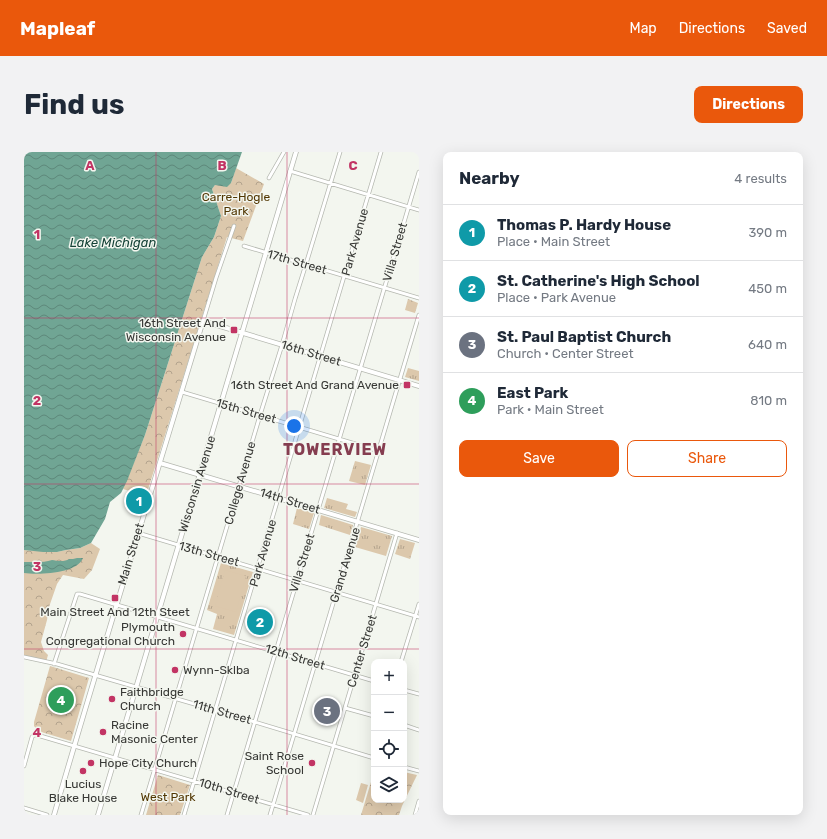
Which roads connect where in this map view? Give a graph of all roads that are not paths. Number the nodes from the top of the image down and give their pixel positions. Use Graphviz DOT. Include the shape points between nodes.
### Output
graph roads {
  1 [pos="284,152"];
  2 [pos="296,152"];
  3 [pos="340,152"];
  4 [pos="382,152"];
  5 [pos="290,171"];
  6 [pos="419,172"];
  7 [pos="269,178"];
  8 [pos="330,183"];
  9 [pos="369,195"];
  10 [pos="408,207"];
  11 [pos="419,210"];
  12 [pos="234,226"];
  13 [pos="244,246"];
  14 [pos="266,252"];
  15 [pos="306,264"];
  16 [pos="345,276"];
  17 [pos="385,288"];
  18 [pos="419,298"];
  19 [pos="419,315"];
  20 [pos="203,321"];
  21 [pos="242,333"];
  22 [pos="282,345"];
  23 [pos="321,356"];
  24 [pos="361,368"];
  25 [pos="400,380"];
  26 [pos="419,386"];
  27 [pos="182,392"];
  28 [pos="221,404"];
  29 [pos="260,415"];
  30 [pos="300,427"];
  31 [pos="339,439"];
  32 [pos="379,451"];
  33 [pos="160,463"];
  34 [pos="200,474"];
  35 [pos="239,486"];
  36 [pos="279,498"];
  37 [pos="318,510"];
  38 [pos="358,522"];
  39 [pos="138,533"];
  40 [pos="397,533"];
  41 [pos="419,540"];
  42 [pos="178,545"];
  43 [pos="218,558"];
  44 [pos="258,569"];
  45 [pos="297,581"];
  46 [pos="337,592"];
  47 [pos="376,604"];
  48 [pos="419,604"];
  49 [pos="116,605"];
  50 [pos="157,616"];
  51 [pos="417,616"];
  52 [pos="197,628"];
  53 [pos="236,640"];
  54 [pos="276,652"];
  55 [pos="24,657"];
  56 [pos="402,659"];
  57 [pos="316,663"];
  58 [pos="54,664"];
  59 [pos="95,675"];
  60 [pos="355,675"];
  61 [pos="371,680"];
  62 [pos="136,687"];
  63 [pos="407,691"];
  64 [pos="419,693"];
  65 [pos="176,699"];
  66 [pos="345,708"];
  67 [pos="215,710"];
  68 [pos="371,715"];
  69 [pos="255,722"];
  70 [pos="407,726"];
  71 [pos="419,730"];
  72 [pos="294,734"];
  73 [pos="74,746"];
  74 [pos="334,746"];
  75 [pos="371,757"];
  76 [pos="115,758"];
  77 [pos="24,766"];
  78 [pos="407,768"];
  79 [pos="155,769"];
  80 [pos="419,771"];
  81 [pos="194,781"];
  82 [pos="234,793"];
  83 [pos="419,801"];
  84 [pos="273,805"];
  85 [pos="24,808"];
  86 [pos="48,815"];
  87 [pos="54,815"];
  88 [pos="98,815"];
  89 [pos="141,815"];
  90 [pos="184,815"];
  91 [pos="227,815"];
  92 [pos="270,815"];
  93 [pos="308,815"];
  94 [pos="313,815"];
  95 [pos="415,815"];
  1 -- 7 [label="street"];
  2 -- 5 [label="street, Wisconsin Avenue"];
  3 -- 8 [label="street, College Avenue"];
  4 -- 9 [label="street, Park Avenue"];
  5 -- 8 [label="street"];
  5 -- 14 [label="street, Wisconsin Avenue"];
  6 -- 10 [label="street, Villa Street"];
  8 -- 9 [label="street"];
  8 -- 15 [label="street, College Avenue"];
  9 -- 10 [label="street"];
  9 -- 16 [label="street, Park Avenue"];
  10 -- 11 [label="street"];
  10 -- 17 [label="street, Villa Street"];
  12 -- 20 [label="street, Main Street"];
  13 -- 14 [label="street, 17th Street"];
  14 -- 15 [label="street, 17th Street"];
  14 -- 21 [label="street, Wisconsin Avenue"];
  15 -- 16 [label="street, 17th Street"];
  15 -- 22 [label="street, College Avenue"];
  16 -- 17 [label="street, 17th Street"];
  16 -- 23 [label="street, Park Avenue"];
  17 -- 18 [label="street, 17th Street"];
  17 -- 24 [label="street, Villa Street"];
  19 -- 25 [label="street, Grand Avenue"];
  20 -- 21 [label="street, 16th Street"];
  20 -- 27 [label="street, Main Street"];
  21 -- 22 [label="street, 16th Street"];
  21 -- 28 [label="street, Wisconsin Avenue"];
  22 -- 23 [label="street, 16th Street"];
  22 -- 29 [label="street, College Avenue"];
  23 -- 24 [label="street, 16th Street"];
  23 -- 30 [label="street, Park Avenue"];
  24 -- 25 [label="street, 16th Street"];
  24 -- 31 [label="street, Villa Street"];
  25 -- 26 [label="street, 16th Street"];
  25 -- 32 [label="street, Grand Avenue"];
  27 -- 28 [label="street, 15th Street"];
  27 -- 33 [label="street, Main Street"];
  28 -- 29 [label="street, 15th Street"];
  28 -- 34 [label="street, Wisconsin Avenue"];
  29 -- 30 [label="street, 15th Street"];
  29 -- 35 [label="street, College Avenue"];
  30 -- 31 [label="street, 15th Street"];
  30 -- 36 [label="street, Park Avenue"];
  31 -- 32 [label="street, 15th Street"];
  31 -- 37 [label="street, Villa Street"];
  32 -- 38 [label="street, Grand Avenue"];
  33 -- 34 [label="street, 14th Street"];
  33 -- 39 [label="street, Main Street"];
  34 -- 35 [label="street, 14th Street"];
  34 -- 42 [label="street, Wisconsin Avenue"];
  35 -- 36 [label="street, 14th Street"];
  35 -- 43 [label="street, College Avenue"];
  36 -- 37 [label="street, 14th Street"];
  36 -- 44 [label="street, Park Avenue"];
  37 -- 38 [label="street, 14th Street"];
  37 -- 45 [label="street, Villa Street"];
  38 -- 40 [label="street, 14th Street"];
  38 -- 46 [label="street, Grand Avenue"];
  39 -- 42 [label="street, 13th Street"];
  39 -- 49 [label="street, Main Street"];
  40 -- 41 [label="street, 14th Street"];
  40 -- 47 [label="street, Center Street"];
  42 -- 43 [label="street, 13th Street"];
  42 -- 50 [label="street, Wisconsin Avenue"];
  43 -- 44 [label="street, 13th Street"];
  43 -- 52 [label="street, College Avenue"];
  44 -- 45 [label="street, 13th Street"];
  44 -- 53 [label="street, Park Avenue"];
  45 -- 46 [label="street, 13th Street"];
  45 -- 54 [label="street, Villa Street"];
  46 -- 47 [label="street, 13th Street"];
  46 -- 57 [label="street, Grand Avenue"];
  47 -- 51 [label="street, 13th Street"];
  47 -- 60 [label="street, Center Street"];
  48 -- 51 [label="street"];
  49 -- 50 [label="street, 12th Street"];
  49 -- 58 [label="street, 12th Street" via="77,594"];
  49 -- 59 [label="street, Main Street"];
  50 -- 52 [label="street, 12th Street"];
  50 -- 62 [label="street, Wisconsin Avenue"];
  51 -- 56 [label="street"];
  52 -- 53 [label="street, 12th Street"];
  52 -- 65 [label="street, College Avenue"];
  53 -- 54 [label="street, 12th Street"];
  53 -- 67 [label="street, Park Avenue"];
  54 -- 57 [label="street, 12th Street"];
  54 -- 69 [label="street, Villa Street"];
  55 -- 58 [label="street, 11th Street"];
  57 -- 60 [label="street, 12th Street"];
  57 -- 72 [label="street, Grand Avenue"];
  58 -- 59 [label="street, 11th Street"];
  59 -- 62 [label="street, 11th Street"];
  59 -- 73 [label="street, Main Street"];
  60 -- 61 [label="street, 12th Street"];
  60 -- 66 [label="street, Center Street"];
  62 -- 65 [label="street, 11th Street"];
  62 -- 76 [label="street, Wisconsin Avenue"];
  63 -- 64 [label="street"];
  65 -- 67 [label="street, 11th Street"];
  65 -- 79 [label="street, College Avenue"];
  66 -- 68 [label="street"];
  66 -- 74 [label="street, Center Street"];
  67 -- 69 [label="street, 11th Street"];
  67 -- 81 [label="street, Park Avenue"];
  69 -- 72 [label="street, 11th Street"];
  69 -- 82 [label="street, Villa Street"];
  70 -- 71 [label="street"];
  72 -- 74 [label="street, 11th Street"];
  72 -- 84 [label="street, Grand Avenue"];
  73 -- 76 [label="street, 10th Street"];
  73 -- 77 [label="street, 10th Street" via="34,735"];
  73 -- 87 [label="street, Main Street"];
  74 -- 75 [label="street, 11th Street"];
  74 -- 94 [label="street, Center Street"];
  76 -- 79 [label="street, 10th Street"];
  76 -- 88 [label="street, Wisconsin Avenue"];
  78 -- 80 [label="street"];
  79 -- 81 [label="street, 10th Street"];
  79 -- 89 [label="street, College Avenue"];
  81 -- 82 [label="street, 10th Street"];
  81 -- 90 [label="street, Park Avenue"];
  82 -- 84 [label="street, 10th Street"];
  82 -- 91 [label="street, Villa Street"];
  83 -- 95 [label="street"];
  84 -- 92 [label="street, Grand Avenue"];
  84 -- 93 [label="street, 10th Street"];
  85 -- 86 [label="street"];
}
